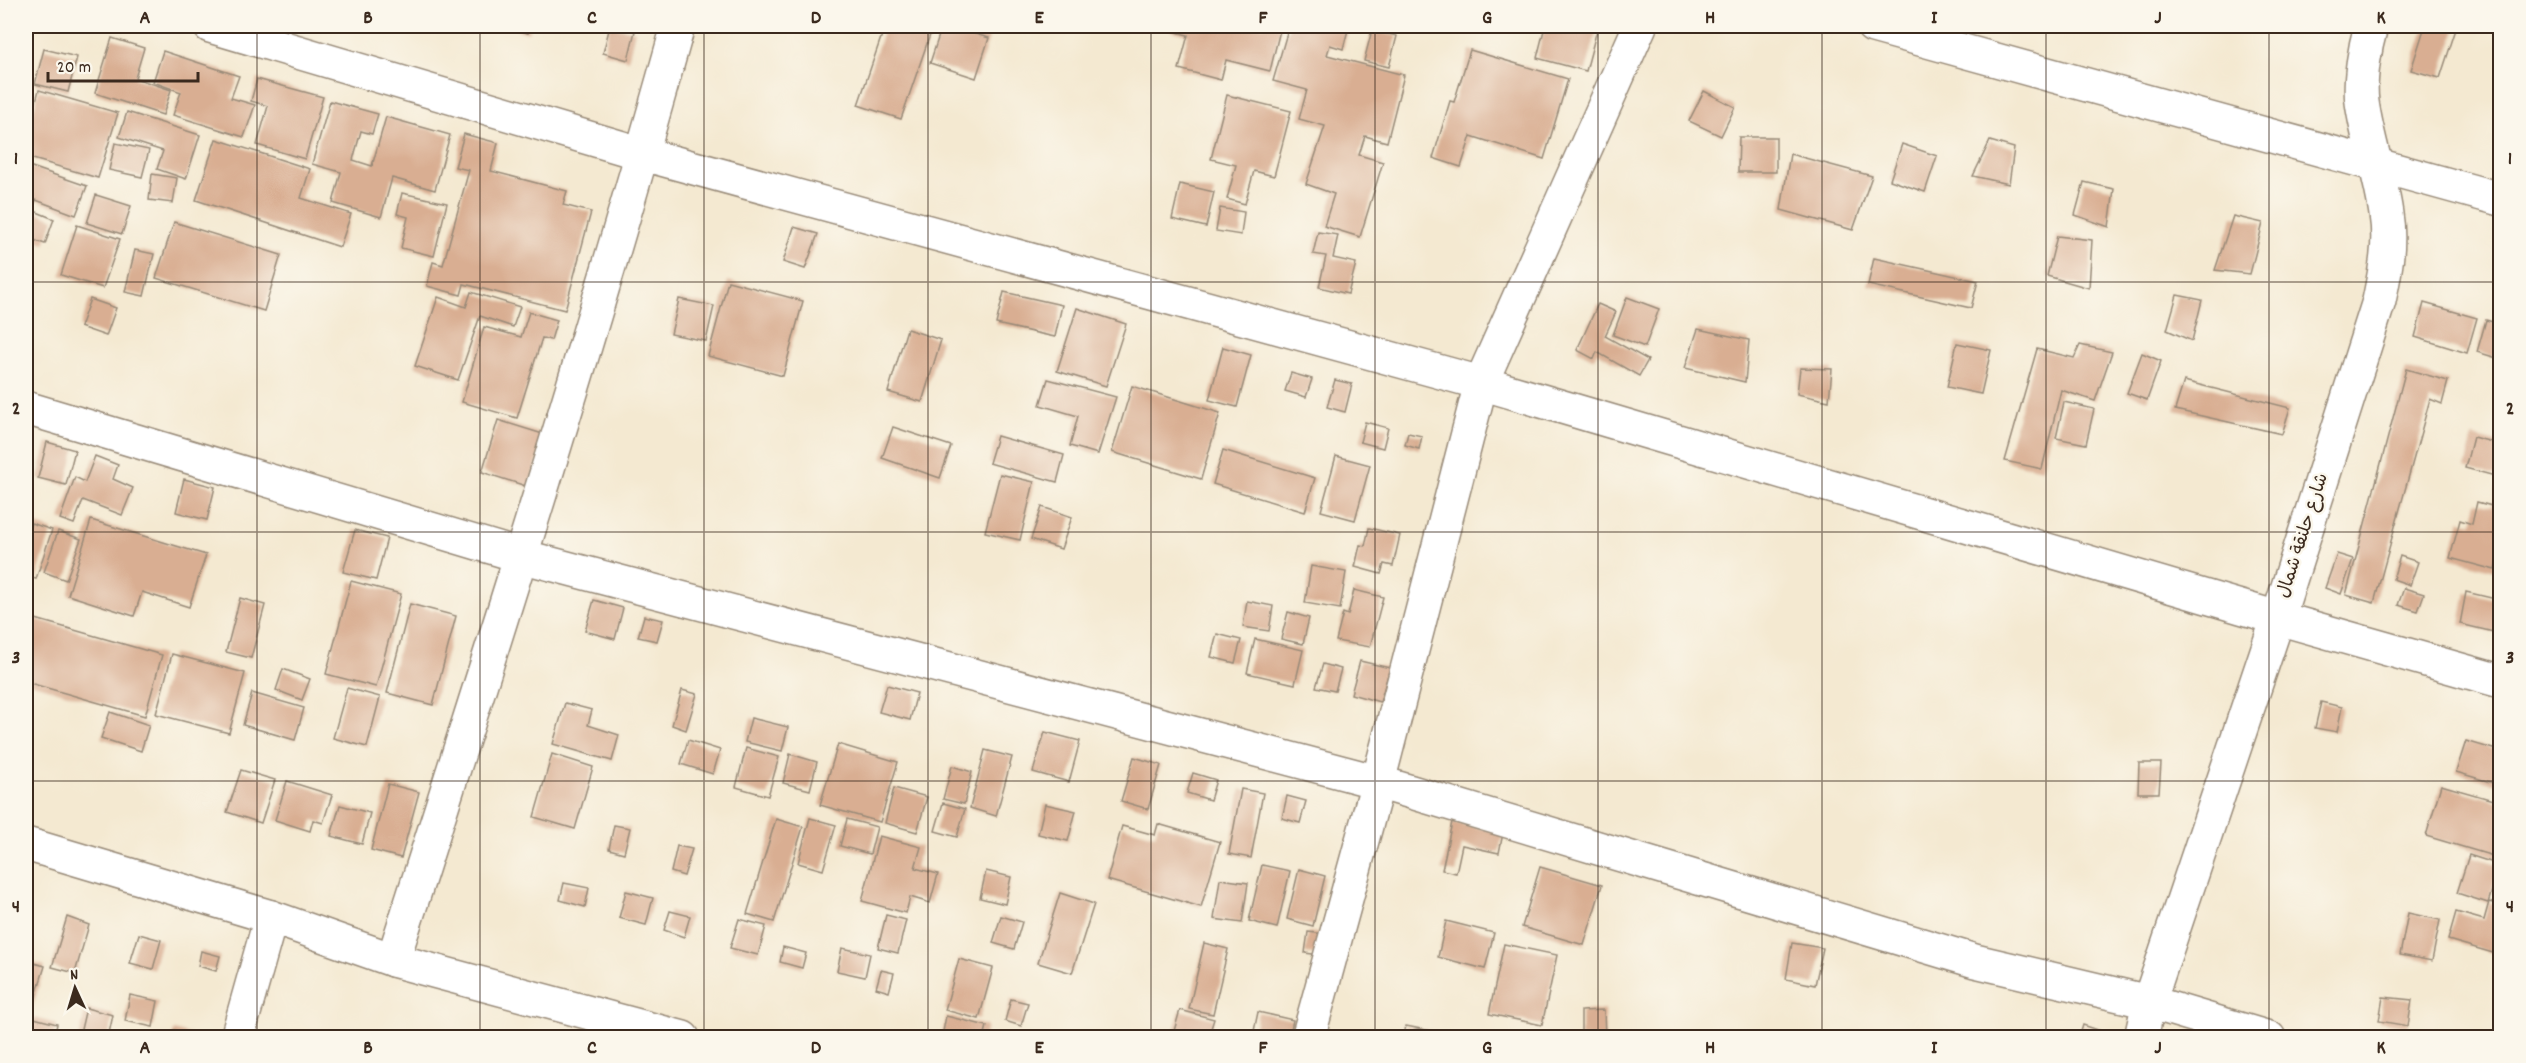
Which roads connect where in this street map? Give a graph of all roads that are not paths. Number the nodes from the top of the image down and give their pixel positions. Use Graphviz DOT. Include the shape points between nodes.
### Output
graph roads {
  1 [pos="210,26"];
  2 [pos="678,26"];
  3 [pos="1640,26"];
  4 [pos="1874,26"];
  5 [pos="2371,26"];
  6 [pos="642,154"];
  7 [pos="2378,165"];
  8 [pos="2500,199"];
  9 [pos="1480,383"];
  10 [pos="26,408"];
  11 [pos="521,556"];
  12 [pos="2278,618"];
  13 [pos="2500,681"];
  14 [pos="1378,782"];
  15 [pos="26,844"];
  16 [pos="271,917"];
  17 [pos="393,960"];
  18 [pos="2149,1002"];
  19 [pos="237,1038"];
  20 [pos="683,1038"];
  21 [pos="1308,1038"];
  22 [pos="2141,1038"];
  23 [pos="2269,1038"];
  1 -- 6 [label="street"];
  2 -- 6 [label="street"];
  3 -- 9 [label="street"];
  4 -- 7 [label="street"];
  5 -- 7 [label="street, شارع حلنقة شمال" via="2365,45 2362,101"];
  6 -- 9 [label="street"];
  6 -- 11 [label="street"];
  7 -- 8 [label="street"];
  7 -- 12 [label="street, شارع حلنقة شمال" via="2387,227 2387,258 2379,301"];
  9 -- 12 [label="street"];
  9 -- 14 [label="street"];
  10 -- 11 [label="street"];
  11 -- 14 [label="street"];
  11 -- 17 [label="street"];
  12 -- 13 [label="street"];
  12 -- 18 [label="street, شارع حلنقة شمال"];
  14 -- 18 [label="street" via="1975,961"];
  14 -- 21 [label="street"];
  15 -- 16 [label="street"];
  16 -- 17 [label="street"];
  16 -- 19 [label="street"];
  17 -- 20 [label="street"];
  18 -- 22 [label="street, شارع حلنقة شمال"];
  18 -- 23 [label="street"];
}
